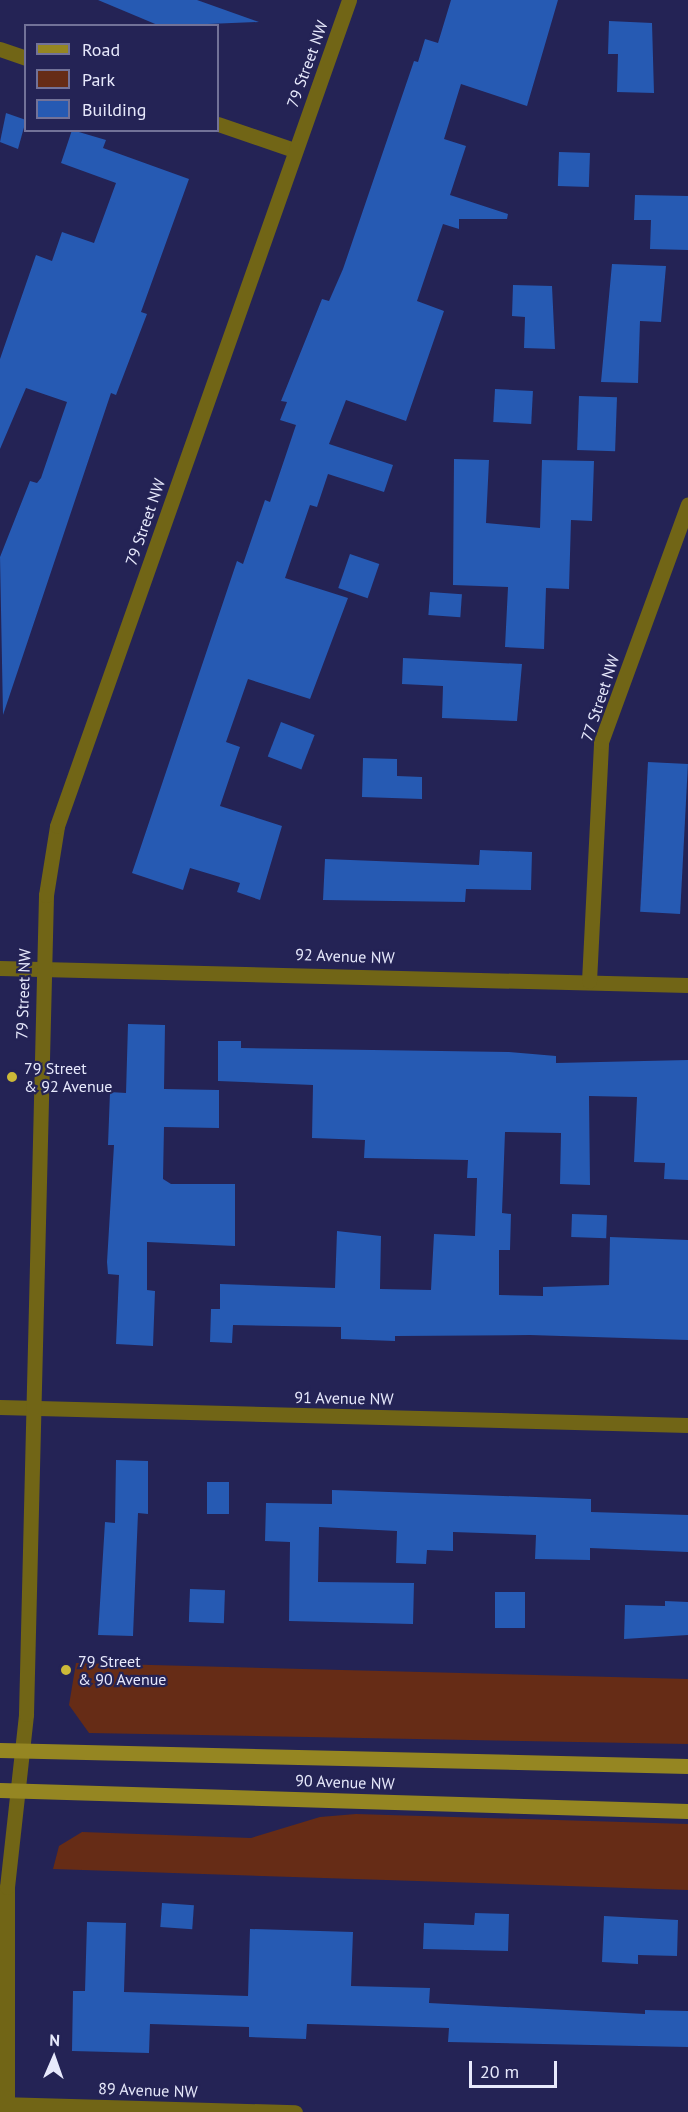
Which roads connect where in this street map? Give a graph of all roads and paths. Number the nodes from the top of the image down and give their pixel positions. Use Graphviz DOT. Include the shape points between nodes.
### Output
graph roads {
  1 [pos="349,0"];
  2 [pos="0,49"];
  3 [pos="24,57"];
  4 [pos="219,124"];
  5 [pos="294,150"];
  6 [pos="688,506"];
  7 [pos="0,968"];
  8 [pos="42,969"];
  9 [pos="589,981"];
  10 [pos="688,985"];
  11 [pos="0,1407"];
  12 [pos="30,1408"];
  13 [pos="688,1425"];
  14 [pos="0,1750"];
  15 [pos="21,1750"];
  16 [pos="688,1766"];
  17 [pos="0,1790"];
  18 [pos="16,1790"];
  19 [pos="688,1811"];
  20 [pos="5,2106"];
  21 [pos="295,2112"];
  1 -- 5 [label="street, 79 Street NW"];
  2 -- 3 [label="street"];
  4 -- 5 [label="street"];
  5 -- 8 [label="street, 79 Street NW" via="57,826"];
  6 -- 9 [label="street, 77 Street NW" via="601,742"];
  7 -- 8 [label="street, 92 Avenue NW"];
  8 -- 9 [label="street, 92 Avenue NW"];
  8 -- 12 [label="street, 79 Street NW"];
  9 -- 10 [label="street, 92 Avenue NW"];
  11 -- 12 [label="street, 91 Avenue NW"];
  12 -- 13 [label="street, 91 Avenue NW"];
  12 -- 15 [label="street, 79 Street NW"];
  14 -- 15 [label="main road, 90 Avenue NW"];
  15 -- 16 [label="main road, 90 Avenue NW"];
  15 -- 18 [label="street, 79 Street NW"];
  17 -- 18 [label="main road, 90 Avenue NW"];
  18 -- 19 [label="main road, 90 Avenue NW"];
  18 -- 20 [label="street, 79 Street NW" via="7,1887"];
  20 -- 21 [label="street, 89 Avenue NW"];
}
